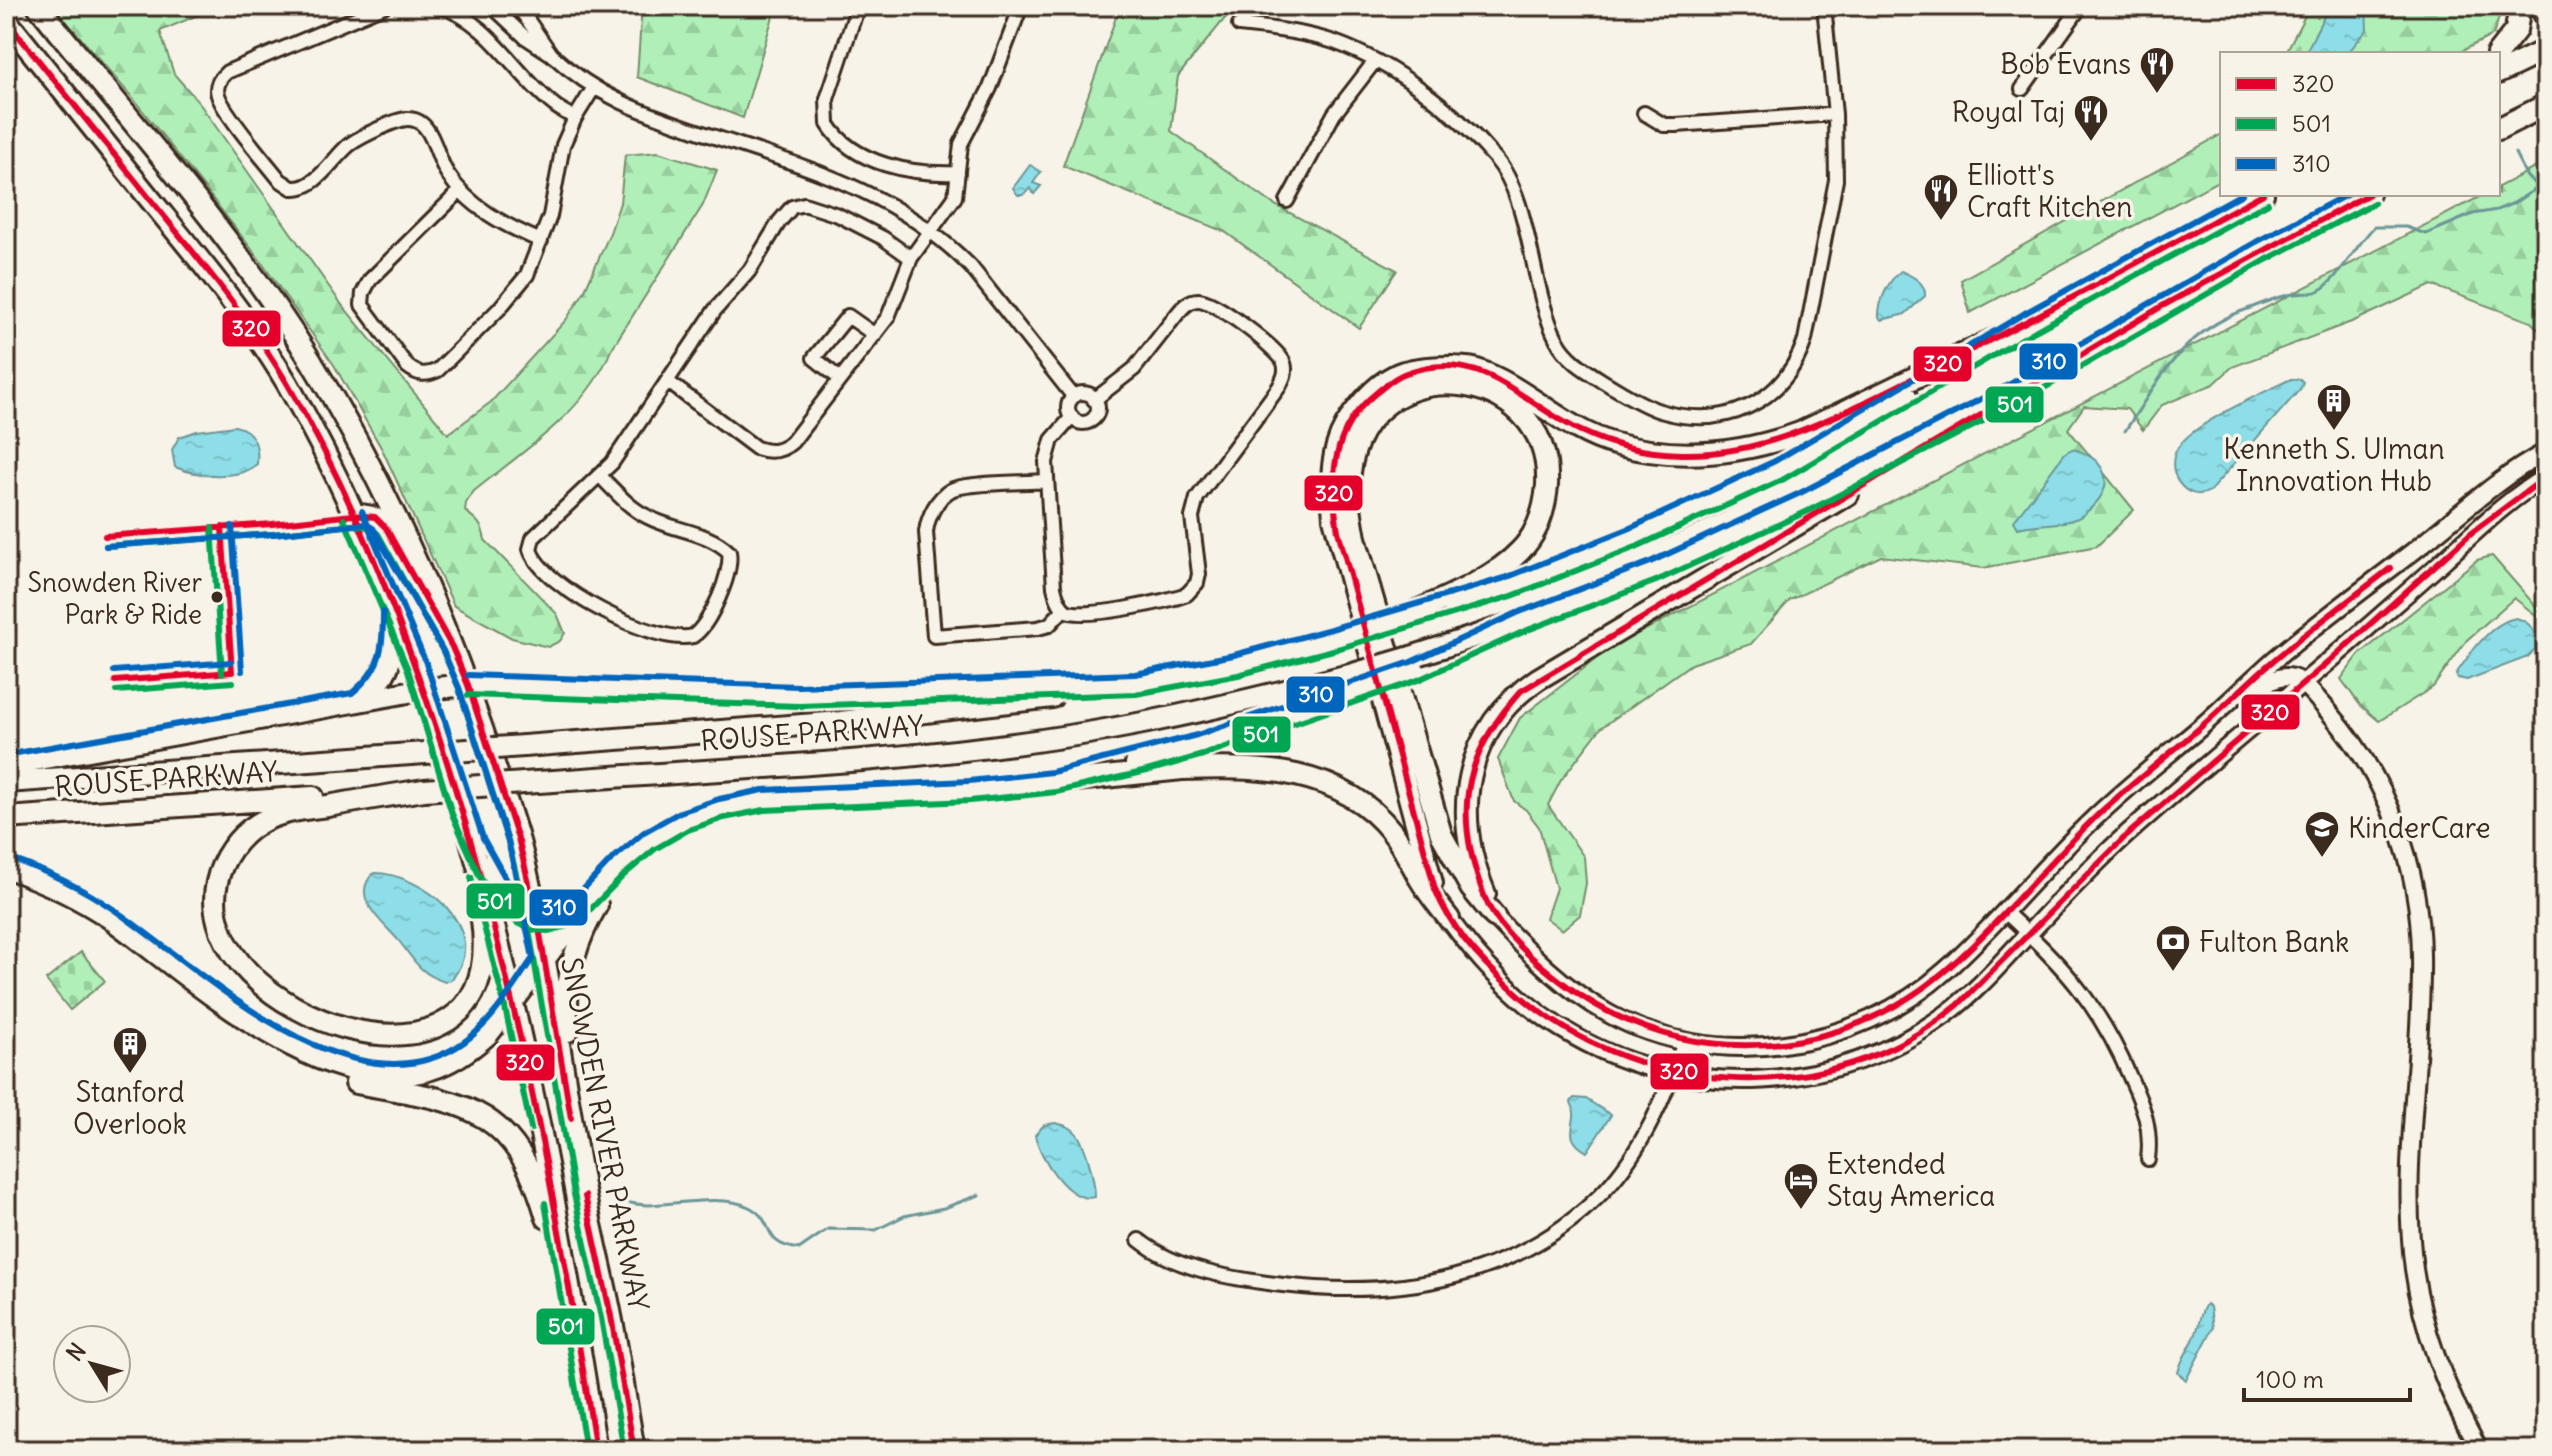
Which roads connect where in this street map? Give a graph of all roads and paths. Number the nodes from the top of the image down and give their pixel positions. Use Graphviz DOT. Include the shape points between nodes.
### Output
graph roads {
  1 [pos="38,6"];
  2 [pos="384,6"];
  3 [pos="439,6"];
  4 [pos="518,6"];
  5 [pos="858,6"];
  6 [pos="1021,6"];
  7 [pos="1824,6"];
  8 [pos="2081,6"];
  9 [pos="2520,6"];
  10 [pos="2539,6"];
  11 [pos="498,8"];
  12 [pos="2546,19"];
  13 [pos="6,20"];
  14 [pos="1239,25"];
  15 [pos="2546,50"];
  16 [pos="2499,52"];
  17 [pos="551,54"];
  18 [pos="1375,61"];
  19 [pos="2500,72"];
  20 [pos="593,89"];
  21 [pos="2022,89"];
  22 [pos="2546,105"];
  23 [pos="1644,113"];
  24 [pos="1835,114"];
  25 [pos="575,118"];
  26 [pos="2500,128"];
  27 [pos="958,173"];
  28 [pos="460,191"];
  29 [pos="2259,196"];
  30 [pos="2365,196"];
  31 [pos="1287,201"];
  32 [pos="932,231"];
  33 [pos="541,241"];
  34 [pos="911,258"];
  35 [pos="2030,322"];
  36 [pos="875,335"];
  37 [pos="840,379"];
  38 [pos="667,381"];
  39 [pos="2015,393"];
  40 [pos="1073,396"];
  41 [pos="1094,400"];
  42 [pos="1072,417"];
  43 [pos="2546,452"];
  44 [pos="600,476"];
  45 [pos="2546,477"];
  46 [pos="1045,481"];
  47 [pos="353,515"];
  48 [pos="393,607"];
  49 [pos="1064,609"];
  50 [pos="1399,619"];
  51 [pos="452,647"];
  52 [pos="1136,684"];
  53 [pos="2303,684"];
  54 [pos="468,685"];
  55 [pos="1349,685"];
  56 [pos="425,689"];
  57 [pos="356,702"];
  58 [pos="2204,724"];
  59 [pos="6,765"];
  60 [pos="6,782"];
  61 [pos="1054,782"];
  62 [pos="424,790"];
  63 [pos="6,818"];
  64 [pos="474,848"];
  65 [pos="627,857"];
  66 [pos="6,867"];
  67 [pos="584,905"];
  68 [pos="2004,911"];
  69 [pos="1494,916"];
  70 [pos="1449,919"];
  71 [pos="538,922"];
  72 [pos="2029,934"];
  73 [pos="544,960"];
  74 [pos="206,991"];
  75 [pos="514,1001"];
  76 [pos="1684,1042"];
  77 [pos="1674,1074"];
  78 [pos="2148,1159"];
  79 [pos="1139,1240"];
  80 [pos="574,1314"];
  81 [pos="611,1316"];
  82 [pos="596,1450"];
  83 [pos="634,1450"];
  84 [pos="2479,1450"];
  1 -- 51 [label="main road, SNOWDEN RIVER PARKWAY" via="277,307 383,494"];
  2 -- 28 [label="street" via="233,69 221,77 218,95 280,180 292,188 306,186 362,136 407,118 425,127"];
  3 -- 25 [label="street" via="479,27 553,105"];
  4 -- 17 [label="street"];
  5 -- 27 [label="street" via="827,99 828,124 848,144 881,163"];
  6 -- 27 [label="street" via="990,88 964,133"];
  7 -- 24 [label="street"];
  8 -- 21 [label="street"];
  9 -- 16 [label="main road" via="2516,30"];
  10 -- 12 [label="main road"];
  11 -- 17 [label="street" via="525,37"];
  13 -- 47 [label="main road" via="250,326 286,383"];
  14 -- 18 [label="street" via="1316,37"];
  15 -- 19 [label="main road"];
  17 -- 20 [label="street"];
  18 -- 24 [label="street" via="1438,103 1503,167 1550,326 1566,353 1624,394 1674,415 1741,411 1772,393 1801,353 1834,193"];
  18 -- 31 [label="street" via="1334,114"];
  20 -- 25 [label="street"];
  20 -- 32 [label="street" via="634,109 848,183"];
  22 -- 26 [label="main road"];
  23 -- 24 [label="street" via="1664,125"];
  25 -- 33 [label="street" via="563,145"];
  27 -- 32 [label="street" via="955,197"];
  28 -- 33 [label="street" via="498,220"];
  28 -- 33 [label="street" via="363,293 362,305 412,370 423,375 438,370 514,292"];
  29 -- 35 [label="main road, ROUSE PARKWAY"];
  30 -- 39 [label="main road, ROUSE PARKWAY"];
  32 -- 34 [label="street"];
  32 -- 40 [label="street" via="987,285"];
  34 -- 36 [label="street" via="894,305"];
  34 -- 38 [label="street" via="838,215 804,204 792,207"];
  35 -- 50 [label="main road, ROUSE PARKWAY" via="1780,470 1708,504 1508,587"];
  35 -- 70 [label="main road" via="1800,433 1737,451 1652,452 1614,444 1566,423 1474,369 1402,373 1368,396 1346,422 1337,446 1331,479 1334,518 1429,878"];
  36 -- 37 [label="street"];
  36 -- 37 [label="street" via="848,316 814,358"];
  37 -- 38 [label="street" via="792,442 771,452 750,445"];
  38 -- 44 [label="street"];
  39 -- 55 [label="main road, ROUSE PARKWAY, bridge" via="1730,538"];
  39 -- 69 [label="main road" via="1538,679 1508,703 1473,763 1466,811 1471,855"];
  40 -- 41 [label="street" via="1085,393"];
  40 -- 42 [label="street" via="1068,408"];
  41 -- 42 [label="street" via="1097,412 1091,420 1081,423"];
  41 -- 49 [label="street" via="1134,369 1185,305 1198,299 1214,304 1284,362 1279,387 1197,498 1192,517 1199,574 1193,589 1179,597 1090,614"];
  42 -- 46 [label="street" via="1052,440"];
  43 -- 58 [label="street" via="2502,479 2307,633"];
  44 -- 44 [label="street" via="533,538 531,554 596,609 671,636 693,636 704,627 729,570 729,552 718,542 650,519"];
  45 -- 53 [label="street" via="2493,516"];
  46 -- 49 [label="street" via="1054,587"];
  46 -- 49 [label="street" via="959,488 944,496 929,515 934,636 1038,628 1049,625"];
  47 -- 48 [label="main road"];
  47 -- 51 [label="main road" via="369,514 386,528"];
  48 -- 56 [label="main road"];
  48 -- 57 [label="main road" via="390,664 375,688"];
  50 -- 52 [label="main road, ROUSE PARKWAY, bridge" via="1236,665"];
  50 -- 69 [label="main road" via="1503,566 1529,541 1542,514 1547,476 1540,445 1520,416 1484,389 1446,383 1394,400 1361,437 1348,488 1355,538 1441,834 1471,888"];
  51 -- 54 [label="main road, SNOWDEN RIVER PARKWAY"];
  52 -- 54 [label="main road" via="799,696"];
  52 -- 60 [label="main road, ROUSE PARKWAY, bridge" via="841,722"];
  53 -- 58 [label="street" via="2292,677 2274,678"];
  53 -- 72 [label="street" via="2126,835"];
  53 -- 84 [label="street" via="2350,738 2383,790 2410,866 2421,955 2409,1187 2414,1271 2433,1351"];
  54 -- 56 [label="main road"];
  54 -- 71 [label="main road, SNOWDEN RIVER PARKWAY" via="519,842"];
  55 -- 61 [label="main road" via="1200,745"];
  55 -- 62 [label="main road, ROUSE PARKWAY, bridge" via="1061,737 846,760"];
  56 -- 57 [label="main road"];
  56 -- 64 [label="main road"];
  57 -- 59 [label="main road"];
  58 -- 68 [label="street" via="2101,811"];
  61 -- 65 [label="main road" via="729,805 672,826"];
  61 -- 70 [label="main road" via="1218,767 1323,781 1377,814"];
  62 -- 63 [label="main road, ROUSE PARKWAY"];
  62 -- 64 [label="main road" via="286,813 247,832 228,853 214,899 216,920 231,953 260,984 327,1021 393,1037 427,1031 454,1015 479,981 485,938"];
  64 -- 71 [label="main road" via="510,904"];
  64 -- 75 [label="main road"];
  65 -- 67 [label="main road"];
  65 -- 81 [label="main road" via="579,940 566,1013"];
  66 -- 74 [label="main road" via="107,917"];
  67 -- 71 [label="main road"];
  67 -- 73 [label="main road"];
  68 -- 72 [label="street"];
  68 -- 76 [label="street" via="1945,971 1871,1019 1814,1039 1781,1044 1725,1047"];
  69 -- 76 [label="street" via="1541,964 1595,1006"];
  70 -- 77 [label="street" via="1503,983 1547,1020 1620,1059"];
  71 -- 73 [label="main road, SNOWDEN RIVER PARKWAY"];
  72 -- 77 [label="street" via="1945,1015 1857,1061 1757,1081"];
  72 -- 78 [label="street" via="2085,994 2114,1041 2149,1123"];
  73 -- 75 [label="main road"];
  73 -- 81 [label="main road, SNOWDEN RIVER PARKWAY"];
  74 -- 75 [label="main road" via="310,1055 382,1073 428,1070 452,1061 488,1034"];
  74 -- 80 [label="main road" via="232,1022 304,1066 352,1082 454,1101 505,1133 530,1168 542,1199"];
  75 -- 80 [label="main road"];
  76 -- 77 [label="street"];
  77 -- 79 [label="street" via="1641,1139 1605,1190 1536,1244 1469,1274 1441,1282 1338,1291 1203,1270 1157,1254"];
  80 -- 82 [label="main road"];
  81 -- 83 [label="main road, SNOWDEN RIVER PARKWAY"];
}
